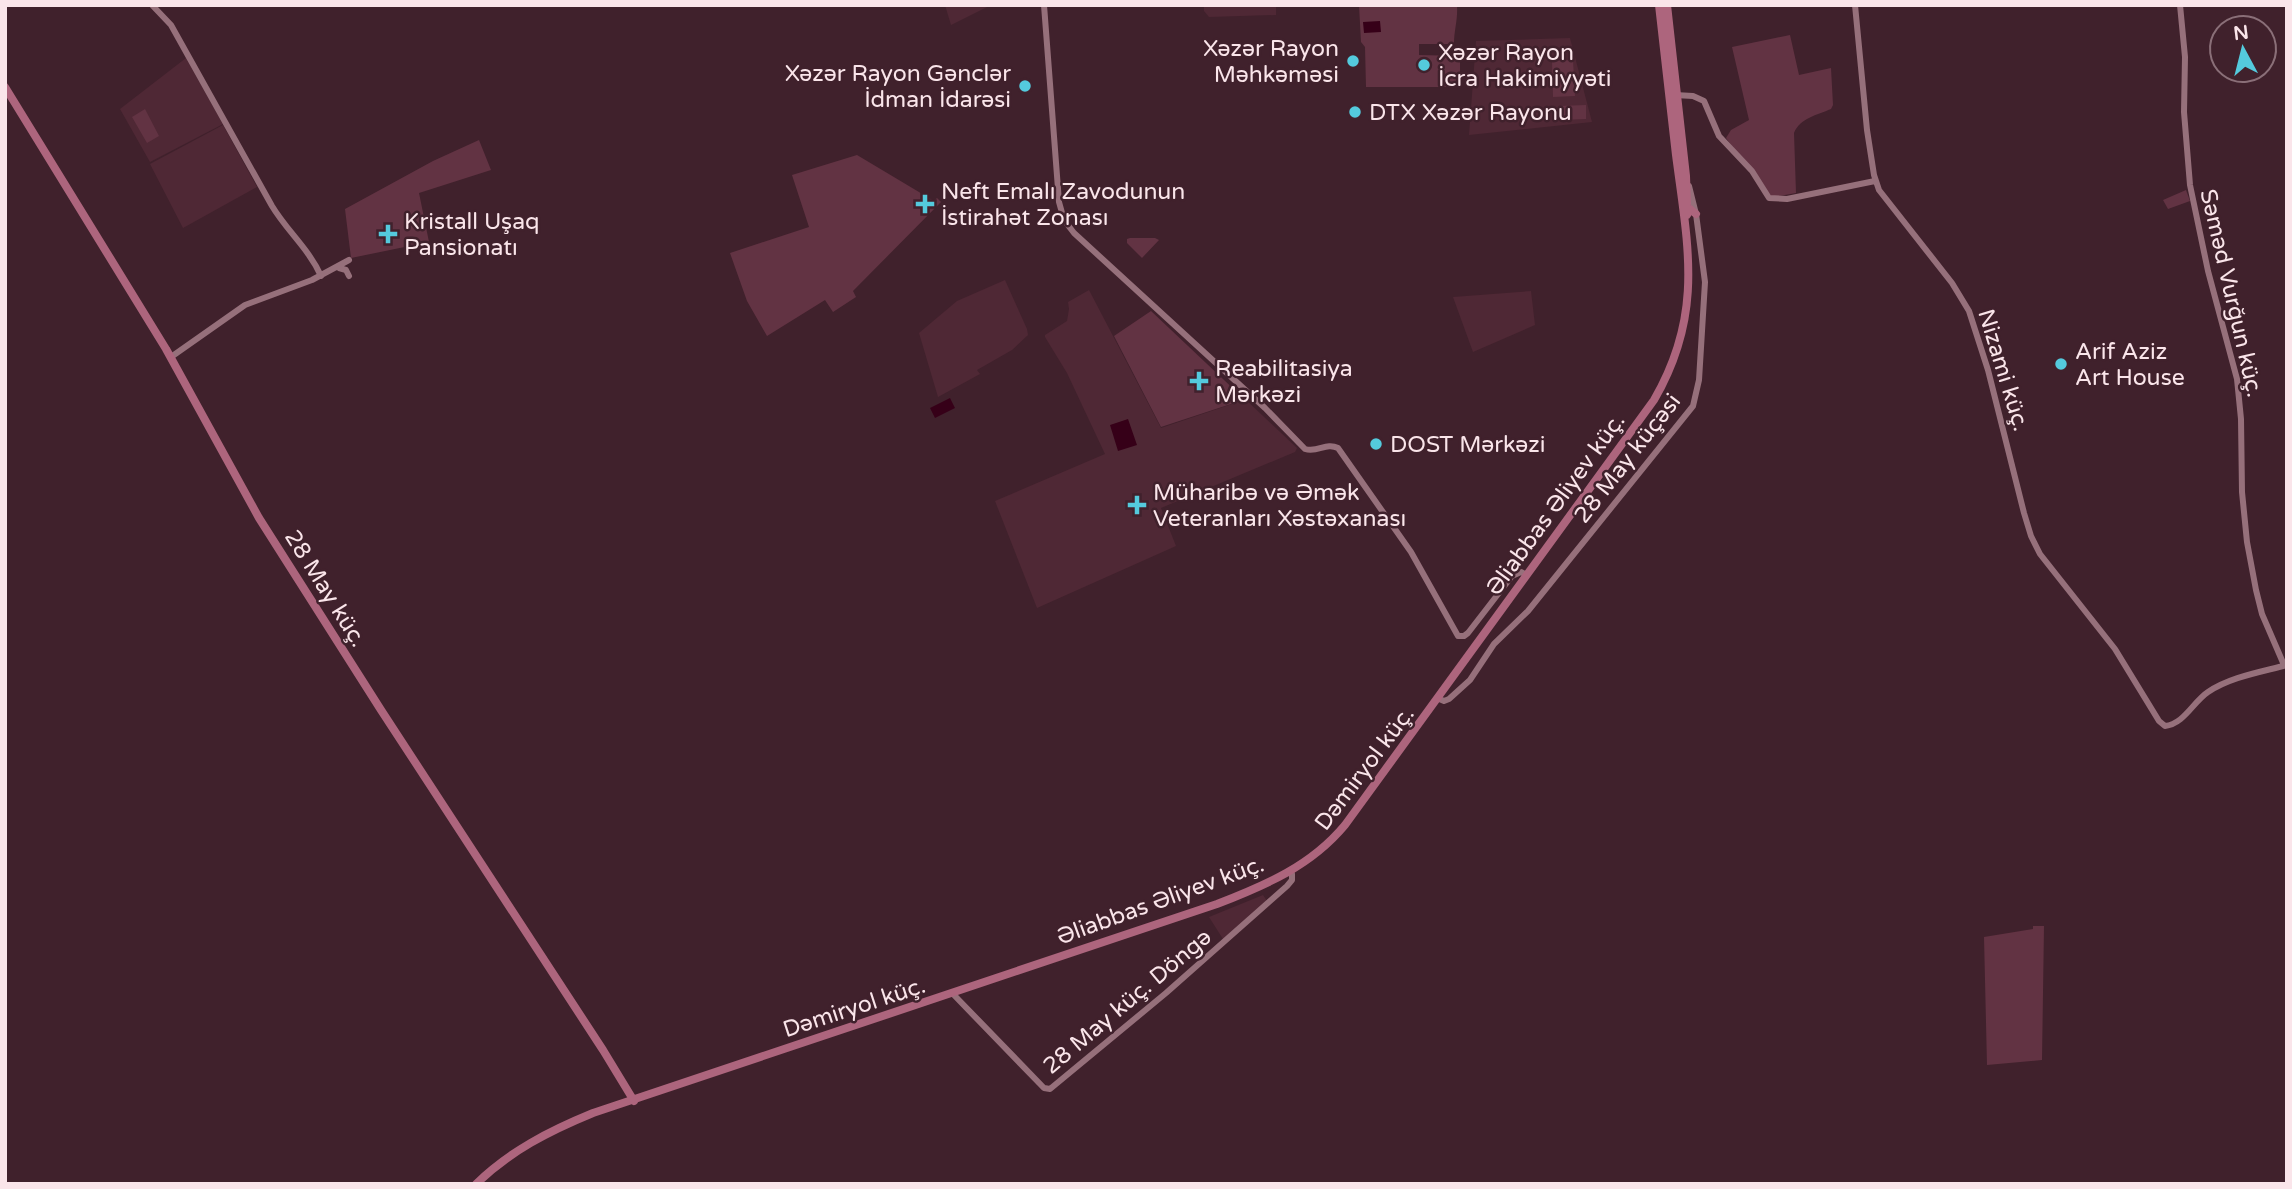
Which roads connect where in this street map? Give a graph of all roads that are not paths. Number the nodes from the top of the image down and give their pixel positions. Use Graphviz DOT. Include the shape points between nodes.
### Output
graph roads {
  1 [pos="152,5"];
  2 [pos="1044,5"];
  3 [pos="1659,5"];
  4 [pos="1667,5"];
  5 [pos="1855,5"];
  6 [pos="2180,5"];
  7 [pos="1667,41"];
  8 [pos="5,87"];
  9 [pos="1673,95"];
  10 [pos="1675,141"];
  11 [pos="1686,176"];
  12 [pos="1875,181"];
  13 [pos="1691,214"];
  14 [pos="348,260"];
  15 [pos="337,268"];
  16 [pos="321,276"];
  17 [pos="349,276"];
  18 [pos="171,357"];
  19 [pos="1527,575"];
  20 [pos="2285,665"];
  21 [pos="1438,699"];
  22 [pos="1292,874"];
  23 [pos="953,995"];
  24 [pos="633,1099"];
  25 [pos="478,1184"];
  1 -- 16 [label="street" via="171,25 272,206"];
  2 -- 19 [label="street" via="1059,202 1074,233 1306,449 1338,448 1415,558 1458,636 1468,633 1512,576"];
  3 -- 7 [label="main road"];
  4 -- 7 [label="main road"];
  5 -- 12 [label="street, Nizami küç."];
  6 -- 20 [label="street, Səməd Vurğun küç." via="2190,185 2237,379 2241,484 2256,590"];
  7 -- 9 [label="main road"];
  8 -- 18 [label="main road, 28 May küç."];
  9 -- 10 [label="main road"];
  9 -- 11 [label="main road"];
  9 -- 12 [label="street" via="1704,101 1718,136 1755,174 1769,198 1787,200"];
  10 -- 11 [label="main road"];
  10 -- 19 [label="main road, Əliabbas Əliyev küç." via="1690,277 1677,351 1654,400"];
  11 -- 13 [label="main road, Dəmiryol küç."];
  12 -- 20 [label="street, Nizami küç." via="1969,312 2035,545 2115,649 2160,721 2168,727 2216,687"];
  13 -- 21 [label="main road, Dəmiryol küç." via="1689,312 1679,352 1661,392"];
  13 -- 21 [label="street, 28 May küçəsi" via="1705,285 1699,380 1691,409 1528,611 1494,644 1470,680 1452,698"];
  14 -- 15 [label="street"];
  15 -- 16 [label="street"];
  15 -- 17 [label="street" via="345,269"];
  16 -- 18 [label="street" via="245,304"];
  18 -- 24 [label="main road, 28 May küç." via="264,526"];
  19 -- 21 [label="main road, Əliabbas Əliyev küç."];
  21 -- 22 [label="main road, Dəmiryol küç." via="1347,826 1320,855"];
  21 -- 24 [label="main road, Əliabbas Əliyev küç." via="1340,830 1309,860 1275,880 1217,905"];
  22 -- 23 [label="main road, Dəmiryol küç." via="1212,909"];
  22 -- 23 [label="street, 28 May küç. Döngə" via="1287,886 1226,941 1050,1089"];
  23 -- 24 [label="main road, Dəmiryol küç."];
  24 -- 25 [label="main road, Əliabbas Əliyev küç." via="529,1142"];
}
